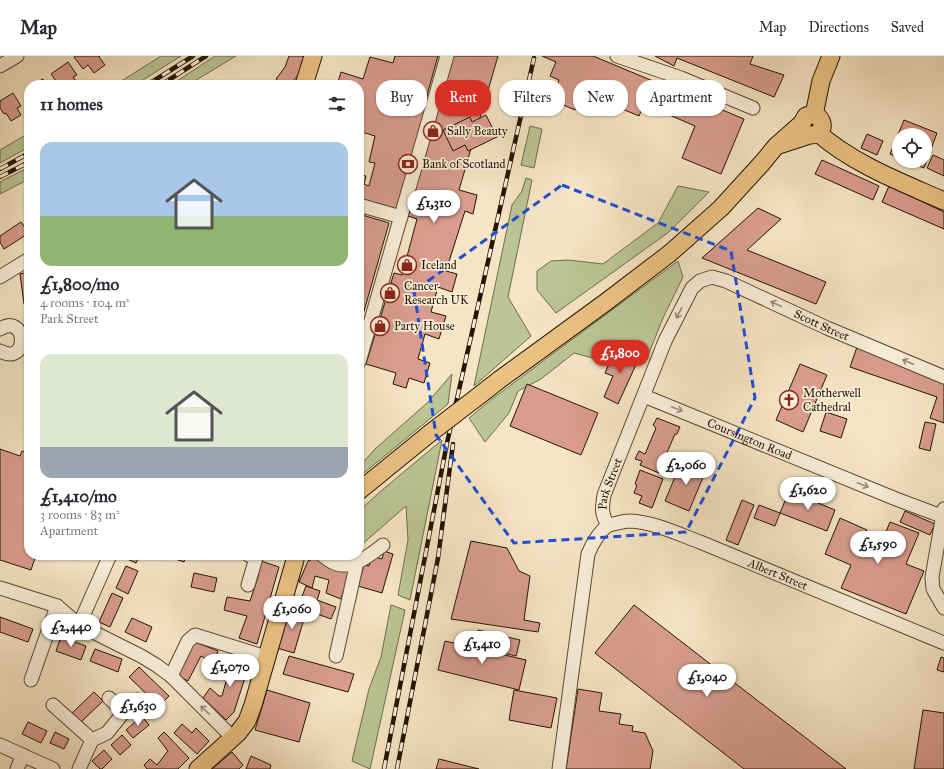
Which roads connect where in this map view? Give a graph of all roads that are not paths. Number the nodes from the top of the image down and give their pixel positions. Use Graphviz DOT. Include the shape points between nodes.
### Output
graph roads {
  1 [pos="17,56"];
  2 [pos="313,56"];
  3 [pos="447,56"];
  4 [pos="831,56"];
  5 [pos="626,58"];
  6 [pos="0,66"];
  7 [pos="306,80"];
  8 [pos="753,108"];
  9 [pos="811,126"];
  10 [pos="944,202"];
  11 [pos="364,206"];
  12 [pos="401,217"];
  13 [pos="24,262"];
  14 [pos="0,277"];
  15 [pos="700,281"];
  16 [pos="0,329"];
  17 [pos="24,334"];
  18 [pos="24,338"];
  19 [pos="364,345"];
  20 [pos="0,351"];
  21 [pos="944,377"];
  22 [pos="644,396"];
  23 [pos="364,487"];
  24 [pos="944,514"];
  25 [pos="608,525"];
  26 [pos="383,545"];
  27 [pos="364,559"];
  28 [pos="108,560"];
  29 [pos="255,560"];
  30 [pos="295,560"];
  31 [pos="329,560"];
  32 [pos="362,560"];
  33 [pos="357,562"];
  34 [pos="248,585"];
  35 [pos="0,588"];
  36 [pos="57,606"];
  37 [pos="944,608"];
  38 [pos="79,625"];
  39 [pos="944,643"];
  40 [pos="336,656"];
  41 [pos="266,657"];
  42 [pos="171,676"];
  43 [pos="31,680"];
  44 [pos="109,698"];
  45 [pos="137,700"];
  46 [pos="53,705"];
  47 [pos="124,712"];
  48 [pos="233,738"];
  49 [pos="92,740"];
  50 [pos="0,745"];
  51 [pos="23,755"];
  52 [pos="17,769"];
  53 [pos="53,769"];
  54 [pos="79,769"];
  55 [pos="198,769"];
  56 [pos="559,769"];
  1 -- 6 [label="street"];
  2 -- 7 [label="main road"];
  3 -- 12 [label="street"];
  4 -- 9 [label="main road" via="821,81"];
  5 -- 8 [label="street"];
  9 -- 10 [label="main road" via="851,158"];
  9 -- 23 [label="main road, bridge" via="776,146 721,208 669,254 499,380"];
  11 -- 12 [label="street"];
  12 -- 19 [label="street"];
  13 -- 14 [label="street"];
  21 -- 15 [label="street, Scott Street, one-way" via="827,328 726,281 712,277"];
  15 -- 22 [label="street, Park Street, one-way" via="692,288 665,341"];
  16 -- 17 [label="street" via="11,326"];
  18 -- 20 [label="street" via="17,351 9,354"];
  22 -- 24 [label="street, Coursington Road, one-way" via="884,494"];
  22 -- 25 [label="street, Park Street" via="604,495 603,518"];
  24 -- 37 [label="street" via="932,577 933,589"];
  25 -- 39 [label="street, Albert Street" via="628,521 674,533"];
  25 -- 56 [label="street, Park Street" via="593,542 588,554"];
  26 -- 27 [label="street"];
  28 -- 38 [label="street"];
  29 -- 34 [label="street"];
  30 -- 41 [label="main road"];
  31 -- 33 [label="street" via="342,565"];
  32 -- 33 [label="street"];
  33 -- 40 [label="street"];
  35 -- 36 [label="street"];
  36 -- 38 [label="street"];
  36 -- 43 [label="street"];
  38 -- 42 [label="street" via="141,656"];
  41 -- 42 [label="street" via="195,635 188,641"];
  41 -- 48 [label="main road" via="247,721"];
  48 -- 42 [label="street, one-way"];
  44 -- 47 [label="street"];
  45 -- 47 [label="street"];
  46 -- 49 [label="street"];
  47 -- 49 [label="street" via="107,733"];
  48 -- 55 [label="main road"];
  49 -- 54 [label="street"];
  50 -- 51 [label="street"];
  51 -- 52 [label="street"];
  51 -- 53 [label="street"];
}
